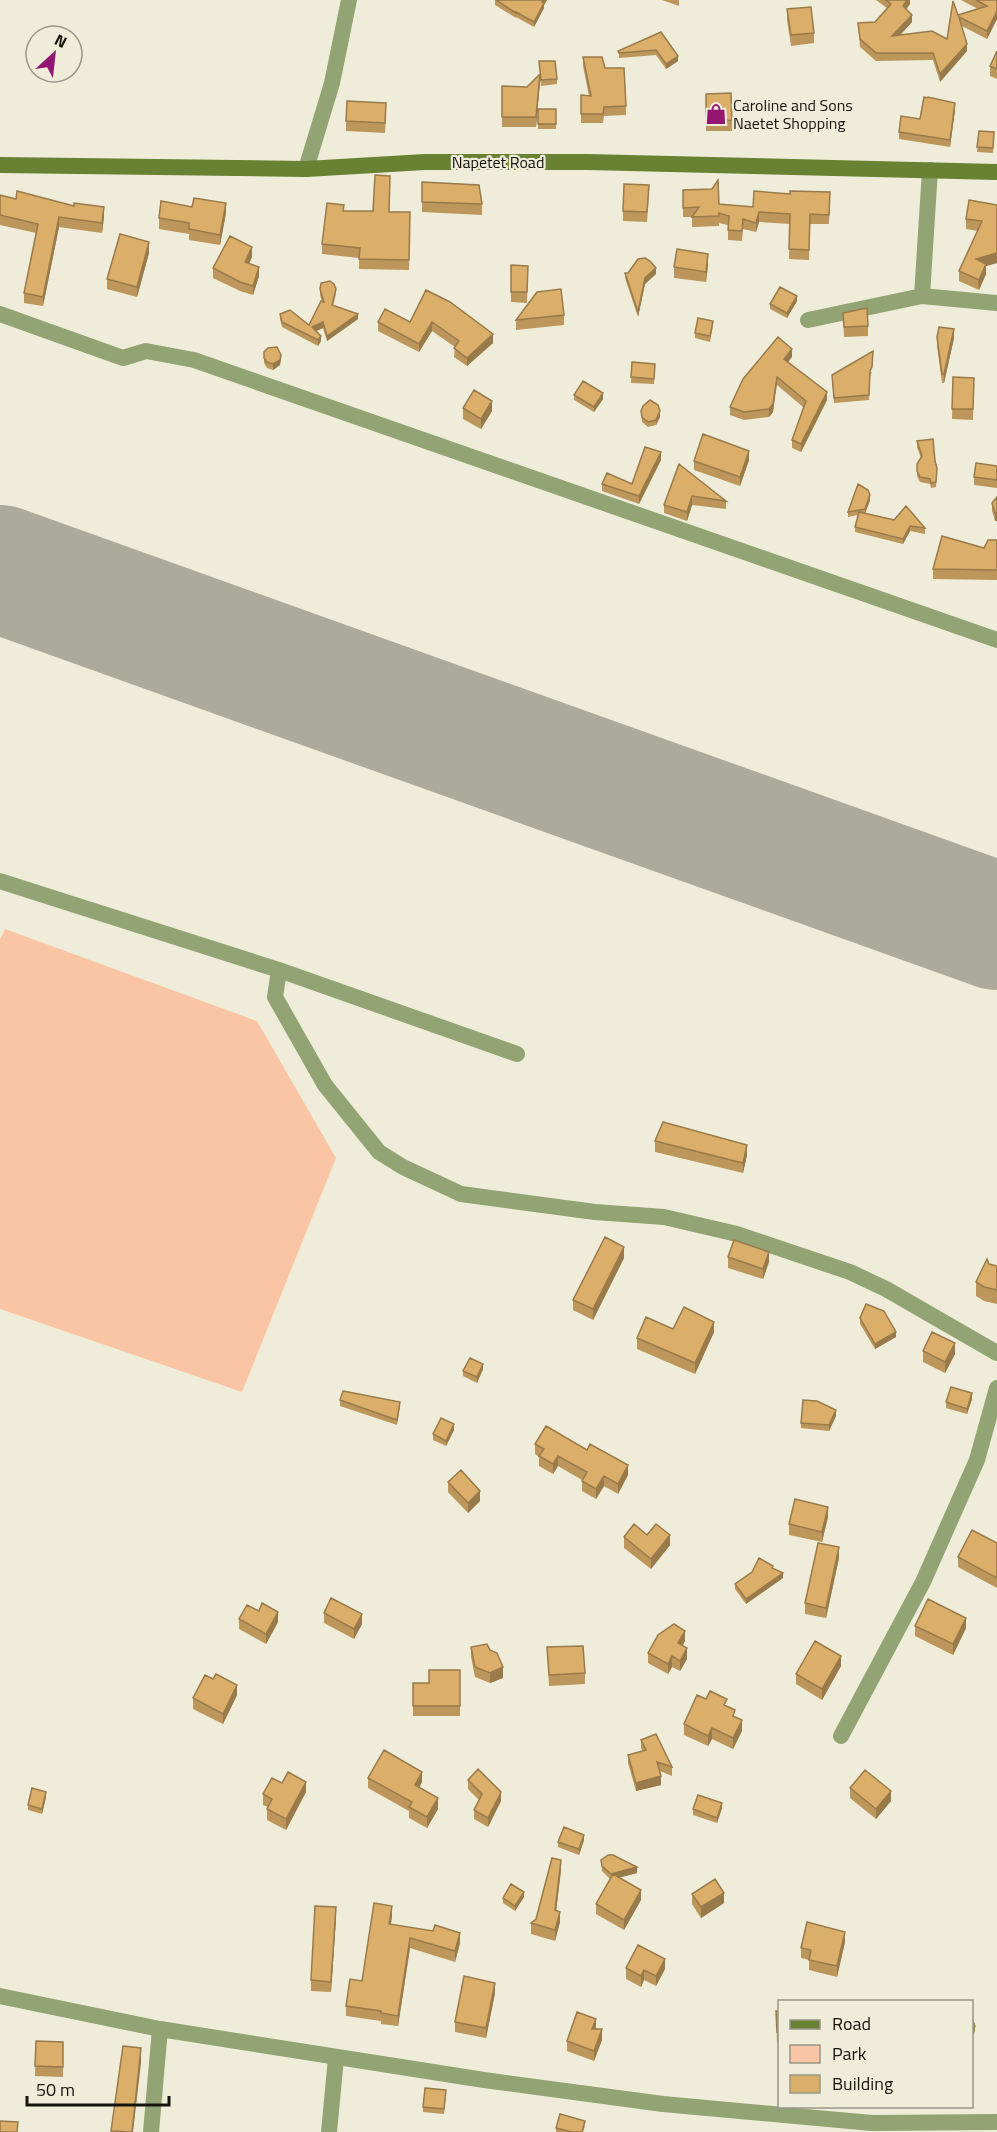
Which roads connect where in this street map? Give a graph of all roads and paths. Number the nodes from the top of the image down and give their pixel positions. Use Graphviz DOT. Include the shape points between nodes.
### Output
graph roads {
  1 [pos="349,0"];
  2 [pos="0,165"];
  3 [pos="306,169"];
  4 [pos="930,170"];
  5 [pos="997,172"];
  6 [pos="922,296"];
  7 [pos="997,303"];
  8 [pos="0,314"];
  9 [pos="808,320"];
  10 [pos="997,640"];
  11 [pos="0,881"];
  12 [pos="279,970"];
  13 [pos="517,1054"];
  14 [pos="997,1353"];
  15 [pos="997,1388"];
  16 [pos="841,1736"];
  17 [pos="0,1996"];
  18 [pos="160,2029"];
  19 [pos="336,2058"];
  20 [pos="997,2122"];
  21 [pos="151,2132"];
  22 [pos="329,2132"];
  1 -- 3 [label="street" via="332,83"];
  2 -- 3 [label="main road, Napetet Road"];
  3 -- 4 [label="main road, Napetet Road" via="425,162 587,162"];
  4 -- 5 [label="main road, Napetet Road"];
  4 -- 6 [label="street"];
  6 -- 7 [label="street"];
  6 -- 9 [label="street"];
  8 -- 10 [label="street" via="123,358 146,351 194,360"];
  11 -- 12 [label="street"];
  12 -- 13 [label="street"];
  12 -- 14 [label="street" via="275,997 325,1085 379,1152 403,1167 461,1194 664,1217 737,1233 850,1272"];
  15 -- 16 [label="street" via="977,1460 923,1582"];
  17 -- 18 [label="street"];
  18 -- 19 [label="street"];
  18 -- 21 [label="street"];
  19 -- 20 [label="street" via="663,2104 872,2123"];
  19 -- 22 [label="street"];
}
